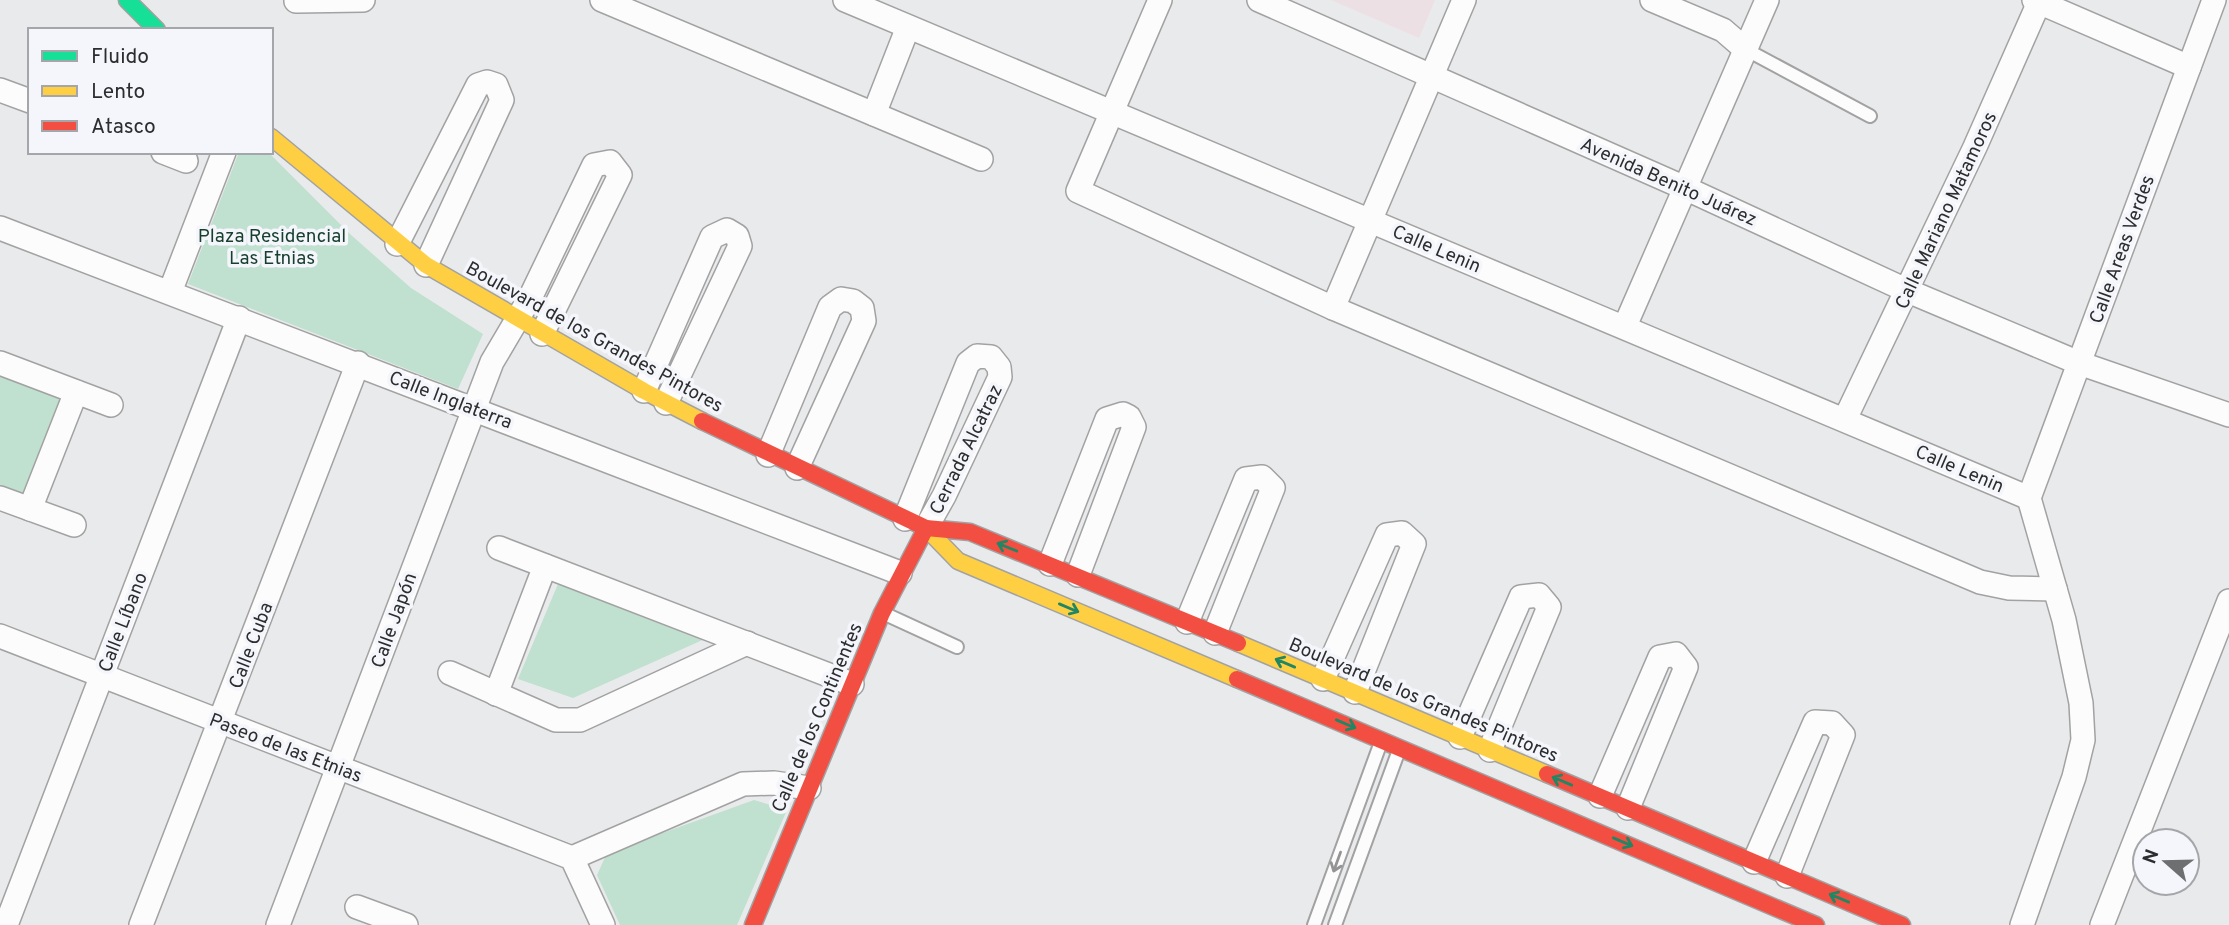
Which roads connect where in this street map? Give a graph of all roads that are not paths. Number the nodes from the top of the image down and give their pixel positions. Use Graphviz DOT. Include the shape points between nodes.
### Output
graph roads {
  1 [pos="127,0"];
  2 [pos="363,0"];
  3 [pos="602,0"];
  4 [pos="1160,0"];
  5 [pos="1259,0"];
  6 [pos="1464,0"];
  7 [pos="1652,0"];
  8 [pos="1767,0"];
  9 [pos="2214,0"];
  10 [pos="296,1"];
  11 [pos="849,1"];
  12 [pos="2038,1"];
  13 [pos="908,27"];
  14 [pos="155,28"];
  15 [pos="1745,49"];
  16 [pos="2189,66"];
  17 [pos="1432,76"];
  18 [pos="0,90"];
  19 [pos="28,100"];
  20 [pos="874,114"];
  21 [pos="1111,114"];
  22 [pos="1870,116"];
  23 [pos="273,139"];
  24 [pos="168,154"];
  25 [pos="223,154"];
  26 [pos="981,159"];
  27 [pos="186,161"];
  28 [pos="1685,188"];
  29 [pos="1370,220"];
  30 [pos="0,228"];
  31 [pos="397,244"];
  32 [pos="426,265"];
  33 [pos="1908,291"];
  34 [pos="170,292"];
  35 [pos="1333,308"];
  36 [pos="239,318"];
  37 [pos="516,318"];
  38 [pos="1625,326"];
  39 [pos="542,334"];
  40 [pos="0,363"];
  41 [pos="358,363"];
  42 [pos="2079,363"];
  43 [pos="644,391"];
  44 [pos="76,392"];
  45 [pos="666,403"];
  46 [pos="111,405"];
  47 [pos="473,407"];
  48 [pos="2229,415"];
  49 [pos="1845,419"];
  50 [pos="768,455"];
  51 [pos="797,468"];
  52 [pos="0,498"];
  53 [pos="2029,498"];
  54 [pos="30,509"];
  55 [pos="74,524"];
  56 [pos="916,524"];
  57 [pos="499,548"];
  58 [pos="1050,564"];
  59 [pos="545,566"];
  60 [pos="900,573"];
  61 [pos="1078,575"];
  62 [pos="2055,589"];
  63 [pos="2229,601"];
  64 [pos="883,613"];
  65 [pos="1187,622"];
  66 [pos="1215,633"];
  67 [pos="0,636"];
  68 [pos="747,643"];
  69 [pos="957,647"];
  70 [pos="1327,671"];
  71 [pos="450,673"];
  72 [pos="102,676"];
  73 [pos="852,684"];
  74 [pos="1358,684"];
  75 [pos="496,694"];
  76 [pos="220,722"];
  77 [pos="1388,724"];
  78 [pos="1406,732"];
  79 [pos="1460,737"];
  80 [pos="1490,750"];
  81 [pos="339,766"];
  82 [pos="810,788"];
  83 [pos="1600,796"];
  84 [pos="1628,808"];
  85 [pos="572,858"];
  86 [pos="1754,862"];
  87 [pos="1787,876"];
  88 [pos="357,907"];
  89 [pos="6,925"];
  90 [pos="141,925"];
  91 [pos="278,925"];
  92 [pos="406,925"];
  93 [pos="603,925"];
  94 [pos="753,925"];
  95 [pos="1314,925"];
  96 [pos="1335,925"];
  97 [pos="1816,925"];
  98 [pos="1902,925"];
  99 [pos="2022,925"];
  100 [pos="2102,925"];
  1 -- 14 [label="street"];
  2 -- 10 [label="street"];
  3 -- 20 [label="street"];
  4 -- 21 [label="street"];
  5 -- 17 [label="street, Avenida Benito Juárez"];
  6 -- 17 [label="street"];
  7 -- 15 [label="street" via="1723,30"];
  8 -- 15 [label="street"];
  9 -- 16 [label="street, Calle Areas Verdes"];
  11 -- 13 [label="street, Calle Lenin"];
  12 -- 16 [label="street"];
  12 -- 33 [label="street, Calle Mariano Matamoros"];
  13 -- 20 [label="street"];
  13 -- 21 [label="street, Calle Lenin"];
  15 -- 22 [label="lane"];
  15 -- 28 [label="street"];
  16 -- 42 [label="street, Calle Areas Verdes"];
  17 -- 28 [label="street, Avenida Benito Juárez"];
  17 -- 29 [label="street"];
  18 -- 19 [label="street"];
  20 -- 26 [label="street"];
  21 -- 29 [label="street, Calle Lenin"];
  21 -- 35 [label="street" via="1079,191"];
  23 -- 31 [label="street, Boulevard de los Grandes Pintores"];
  24 -- 27 [label="street"];
  25 -- 34 [label="street"];
  28 -- 33 [label="street, Avenida Benito Juárez"];
  28 -- 38 [label="street"];
  29 -- 35 [label="street"];
  29 -- 38 [label="street, Calle Lenin"];
  30 -- 34 [label="street, Calle Inglaterra"];
  31 -- 32 [label="street, Boulevard de los Grandes Pintores"];
  31 -- 32 [label="street" via="478,85 496,85 502,100"];
  32 -- 37 [label="street, Boulevard de los Grandes Pintores"];
  33 -- 42 [label="street, Avenida Benito Juárez"];
  33 -- 49 [label="street, Calle Mariano Matamoros"];
  34 -- 36 [label="street, Calle Inglaterra"];
  35 -- 62 [label="street" via="1980,582"];
  36 -- 41 [label="street, Calle Inglaterra"];
  36 -- 72 [label="street, Calle Líbano"];
  37 -- 39 [label="street, Boulevard de los Grandes Pintores"];
  37 -- 39 [label="street, Calle Japón" via="594,165 610,162 620,175"];
  37 -- 47 [label="street, Calle Japón"];
  38 -- 49 [label="street, Calle Lenin"];
  39 -- 43 [label="street, Boulevard de los Grandes Pintores"];
  40 -- 44 [label="street"];
  41 -- 47 [label="street, Calle Inglaterra"];
  41 -- 76 [label="street, Calle Cuba"];
  42 -- 48 [label="street, Avenida Benito Juárez"];
  42 -- 53 [label="street, Calle Areas Verdes"];
  43 -- 45 [label="street, Boulevard de los Grandes Pintores"];
  43 -- 45 [label="street" via="712,237 727,230 737,236 740,246"];
  44 -- 46 [label="street"];
  44 -- 54 [label="street"];
  45 -- 50 [label="street, Boulevard de los Grandes Pintores"];
  47 -- 60 [label="street, Calle Inglaterra"];
  47 -- 81 [label="street, Calle Japón"];
  49 -- 53 [label="street, Calle Lenin"];
  50 -- 51 [label="street, Boulevard de los Grandes Pintores"];
  50 -- 51 [label="street" via="830,307 841,299 853,302 862,308 864,321"];
  51 -- 56 [label="street, Boulevard de los Grandes Pintores"];
  52 -- 54 [label="street"];
  53 -- 62 [label="street"];
  54 -- 55 [label="street"];
  56 -- 56 [label="street, Cerrada Alcatraz" via="968,363 977,356 991,357 1000,377 944,496"];
  58 -- 56 [label="street, Boulevard de los Grandes Pintores, one-way" via="970,532"];
  56 -- 60 [label="street, Calle de los Continentes"];
  56 -- 77 [label="street, Boulevard de los Grandes Pintores, one-way" via="958,561"];
  57 -- 59 [label="street"];
  58 -- 61 [label="street, Boulevard de los Grandes Pintores"];
  58 -- 61 [label="street" via="1107,419 1123,414 1134,427"];
  59 -- 68 [label="street"];
  59 -- 75 [label="street"];
  60 -- 64 [label="street, Calle de los Continentes"];
  61 -- 65 [label="street, Boulevard de los Grandes Pintores"];
  62 -- 99 [label="street" via="2081,703 2083,740"];
  63 -- 100 [label="street"];
  64 -- 69 [label="lane"];
  64 -- 73 [label="street, Calle de los Continentes"];
  65 -- 66 [label="street, Boulevard de los Grandes Pintores"];
  65 -- 66 [label="street" via="1246,479 1262,477 1273,488"];
  70 -- 66 [label="street, Boulevard de los Grandes Pintores, one-way"];
  67 -- 72 [label="street, Paseo de las Etnias"];
  68 -- 73 [label="street"];
  68 -- 75 [label="street" via="580,720 556,720"];
  70 -- 74 [label="street, Boulevard de los Grandes Pintores"];
  70 -- 74 [label="street" via="1387,535 1402,533 1414,544"];
  71 -- 75 [label="street"];
  72 -- 76 [label="street, Paseo de las Etnias"];
  72 -- 89 [label="street, Calle Líbano"];
  73 -- 82 [label="street, Calle de los Continentes"];
  74 -- 77 [label="street, Boulevard de los Grandes Pintores"];
  76 -- 81 [label="street, Paseo de las Etnias"];
  76 -- 90 [label="street, Calle Cuba"];
  77 -- 78 [label="street, Boulevard de los Grandes Pintores"];
  77 -- 78 [label="street, Boulevard de los Grandes Pintores"];
  77 -- 95 [label="lane, one-way"];
  78 -- 79 [label="street, Boulevard de los Grandes Pintores"];
  78 -- 96 [label="lane"];
  78 -- 97 [label="street, Boulevard de los Grandes Pintores, one-way"];
  79 -- 80 [label="street, Boulevard de los Grandes Pintores"];
  79 -- 80 [label="street" via="1521,597 1539,595 1549,607"];
  83 -- 80 [label="street, Boulevard de los Grandes Pintores, one-way"];
  81 -- 85 [label="street, Paseo de las Etnias"];
  81 -- 91 [label="street, Calle Japón"];
  82 -- 85 [label="street" via="743,784"];
  82 -- 94 [label="street, Calle de los Continentes"];
  83 -- 84 [label="street, Boulevard de los Grandes Pintores"];
  83 -- 84 [label="street" via="1660,657 1676,654 1686,667"];
  84 -- 86 [label="street, Boulevard de los Grandes Pintores"];
  85 -- 93 [label="street"];
  86 -- 87 [label="street, Boulevard de los Grandes Pintores"];
  86 -- 87 [label="street" via="1815,722 1832,723 1843,735"];
  98 -- 87 [label="street, Boulevard de los Grandes Pintores, one-way"];
  88 -- 92 [label="street"];
}
